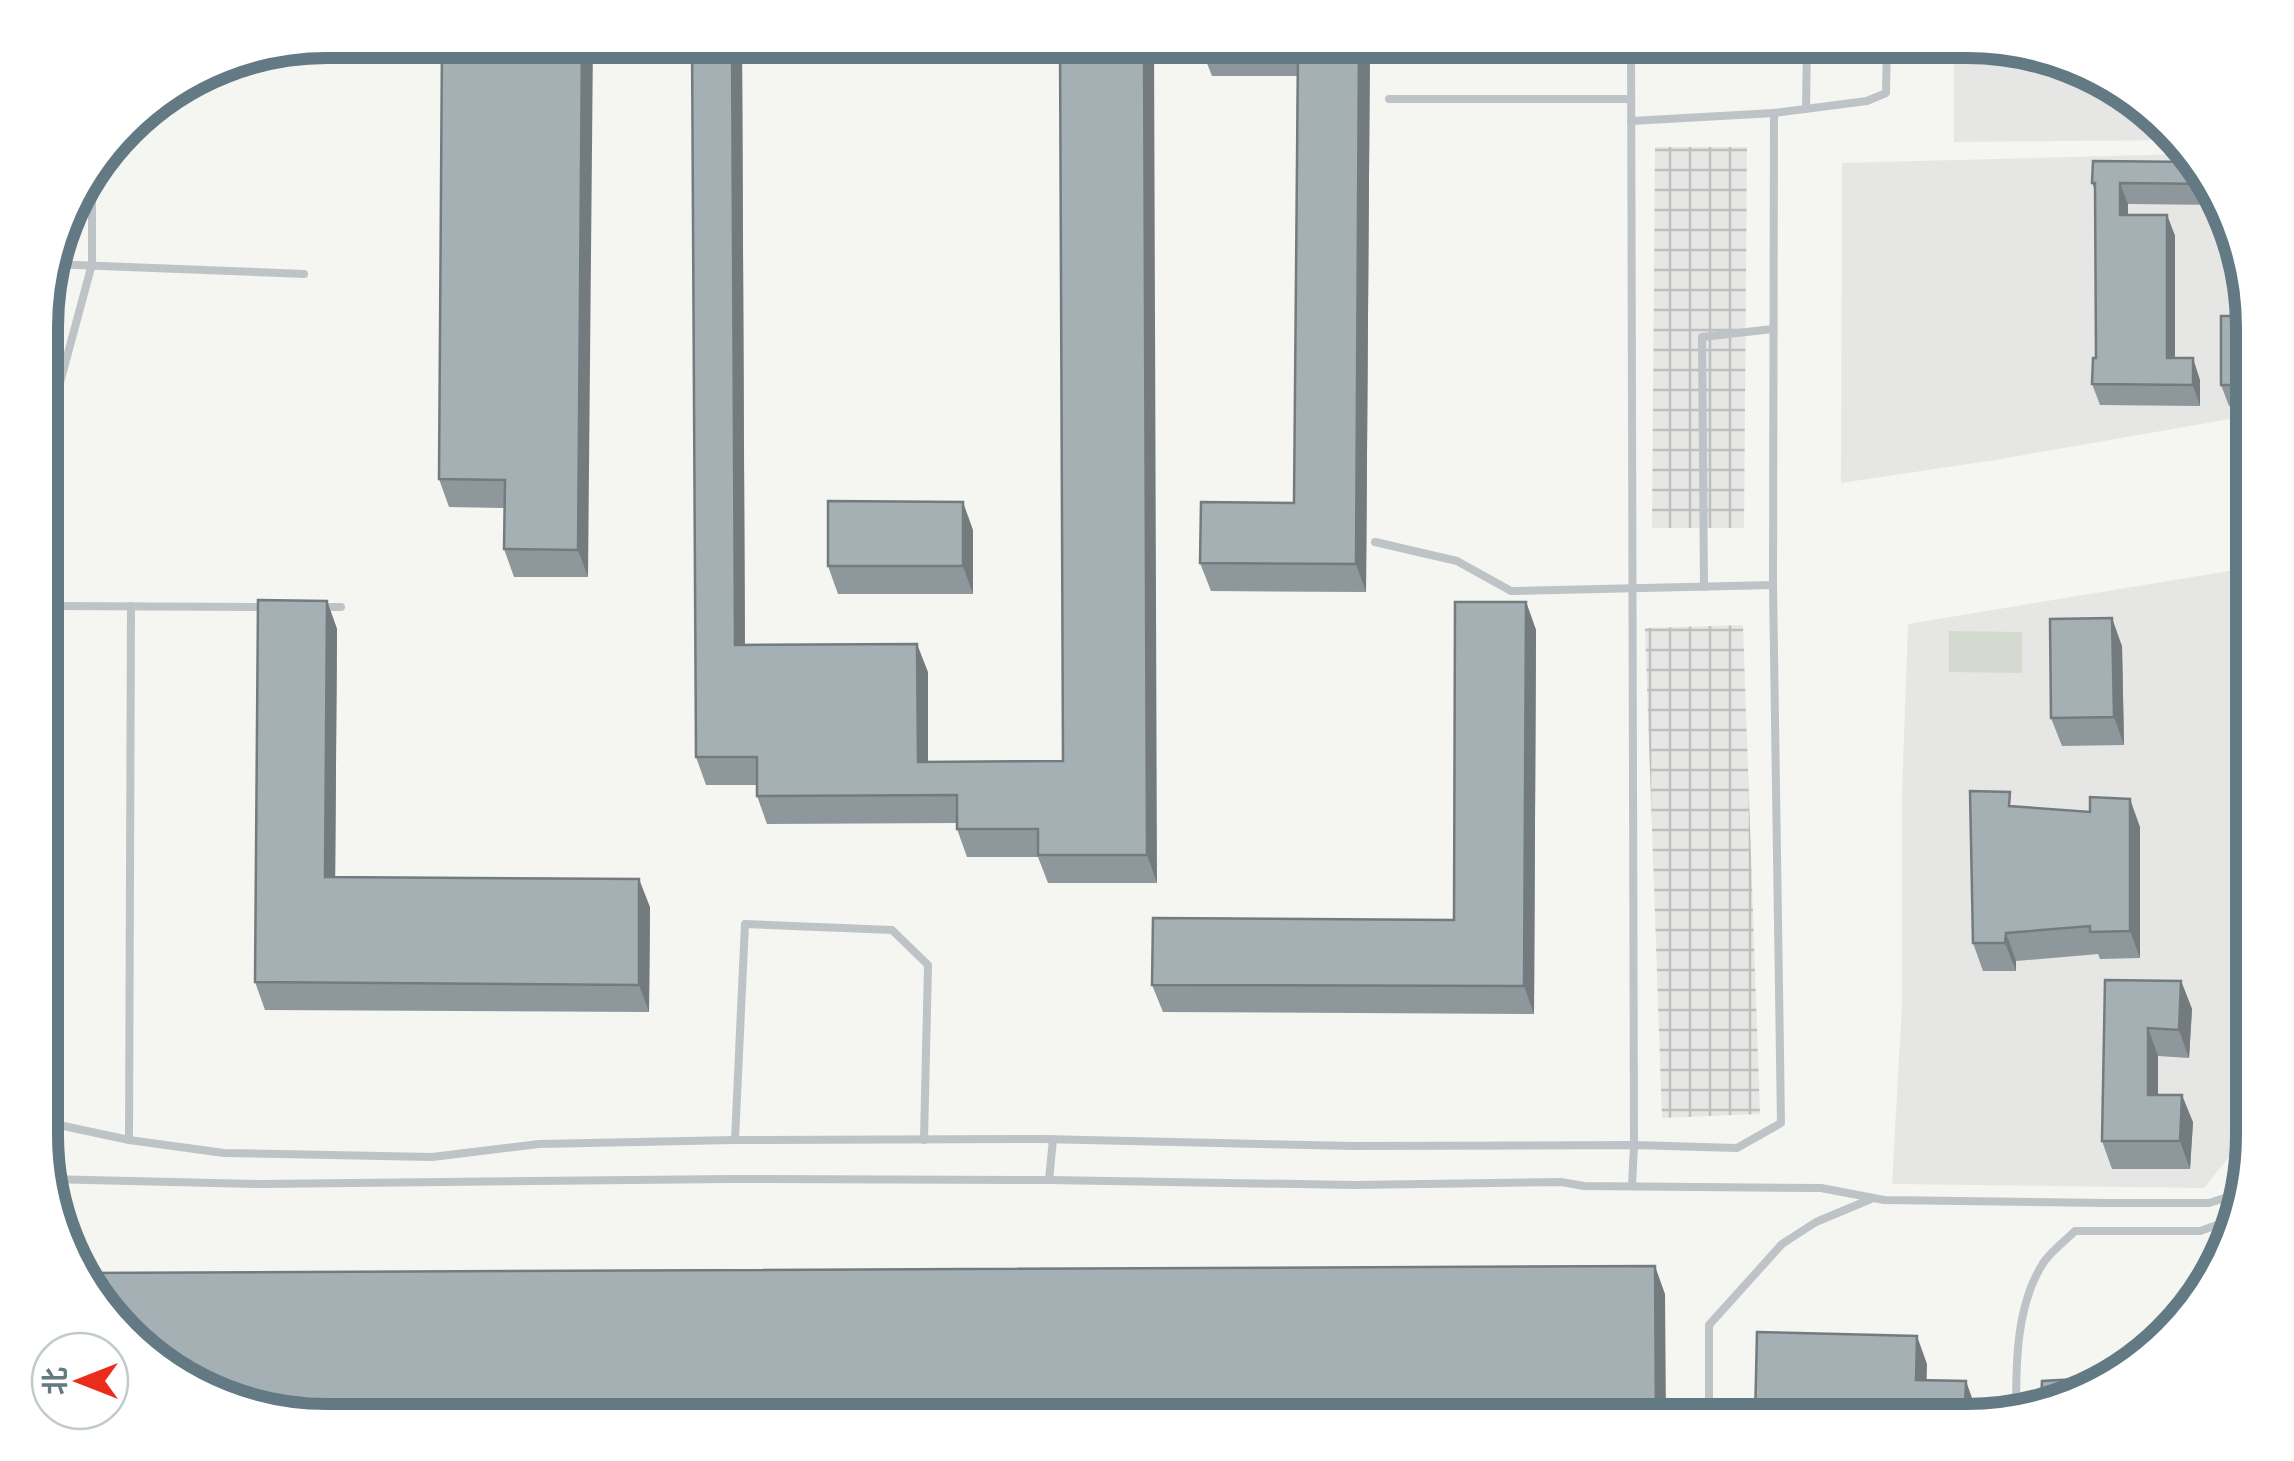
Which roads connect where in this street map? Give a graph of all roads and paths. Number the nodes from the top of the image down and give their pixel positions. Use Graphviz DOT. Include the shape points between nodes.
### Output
graph roads {
  1 [pos="1631,58"];
  2 [pos="1806,58"];
  3 [pos="1886,58"];
  4 [pos="1388,99"];
  5 [pos="1631,99"];
  6 [pos="1806,109"];
  7 [pos="1774,113"];
  8 [pos="1631,121"];
  9 [pos="92,196"];
  10 [pos="66,264"];
  11 [pos="92,264"];
  12 [pos="304,274"];
  13 [pos="1773,329"];
  14 [pos="58,390"];
  15 [pos="1375,542"];
  16 [pos="1772,585"];
  17 [pos="1704,587"];
  18 [pos="1633,588"];
  19 [pos="58,606"];
  20 [pos="131,606"];
  21 [pos="284,607"];
  22 [pos="303,607"];
  23 [pos="341,607"];
  24 [pos="58,953"];
  25 [pos="59,1126"];
  26 [pos="1053,1139"];
  27 [pos="129,1140"];
  28 [pos="736,1140"];
  29 [pos="924,1140"];
  30 [pos="1634,1145"];
  31 [pos="62,1180"];
  32 [pos="1050,1180"];
  33 [pos="1632,1186"];
  34 [pos="2229,1196"];
  35 [pos="1871,1199"];
  36 [pos="2221,1224"];
  37 [pos="2016,1399"];
  38 [pos="1708,1403"];
  1 -- 5 [label="lane"];
  2 -- 6 [label="lane"];
  3 -- 6 [label="lane" via="1886,93"];
  4 -- 5 [label="lane"];
  5 -- 8 [label="lane"];
  6 -- 7 [label="lane"];
  7 -- 8 [label="lane"];
  7 -- 13 [label="lane"];
  8 -- 18 [label="lane"];
  9 -- 11 [label="lane"];
  10 -- 11 [label="lane"];
  11 -- 12 [label="lane"];
  11 -- 14 [label="lane"];
  13 -- 16 [label="lane"];
  13 -- 17 [label="lane" via="1702,337"];
  15 -- 18 [label="lane" via="1458,561 1511,590"];
  16 -- 17 [label="lane"];
  16 -- 30 [label="lane" via="1781,1123 1736,1148"];
  17 -- 18 [label="lane"];
  18 -- 30 [label="lane"];
  19 -- 20 [label="lane"];
  20 -- 21 [label="lane"];
  20 -- 27 [label="lane"];
  22 -- 23 [label="lane"];
  24 -- 25 [label="lane"];
  25 -- 27 [label="lane"];
  26 -- 29 [label="lane"];
  26 -- 30 [label="lane"];
  26 -- 32 [label="lane"];
  27 -- 28 [label="lane" via="224,1154 432,1157 538,1144"];
  28 -- 29 [label="lane"];
  28 -- 29 [label="lane" via="745,924 892,930 928,965"];
  30 -- 33 [label="lane"];
  31 -- 32 [label="lane"];
  32 -- 33 [label="lane"];
  33 -- 35 [label="lane" via="1821,1188"];
  34 -- 35 [label="lane" via="2209,1203"];
  35 -- 38 [label="lane" via="1782,1244 1708,1325"];
  36 -- 37 [label="lane" via="2200,1232 2075,1232 2043,1263 2026,1300"];
}
